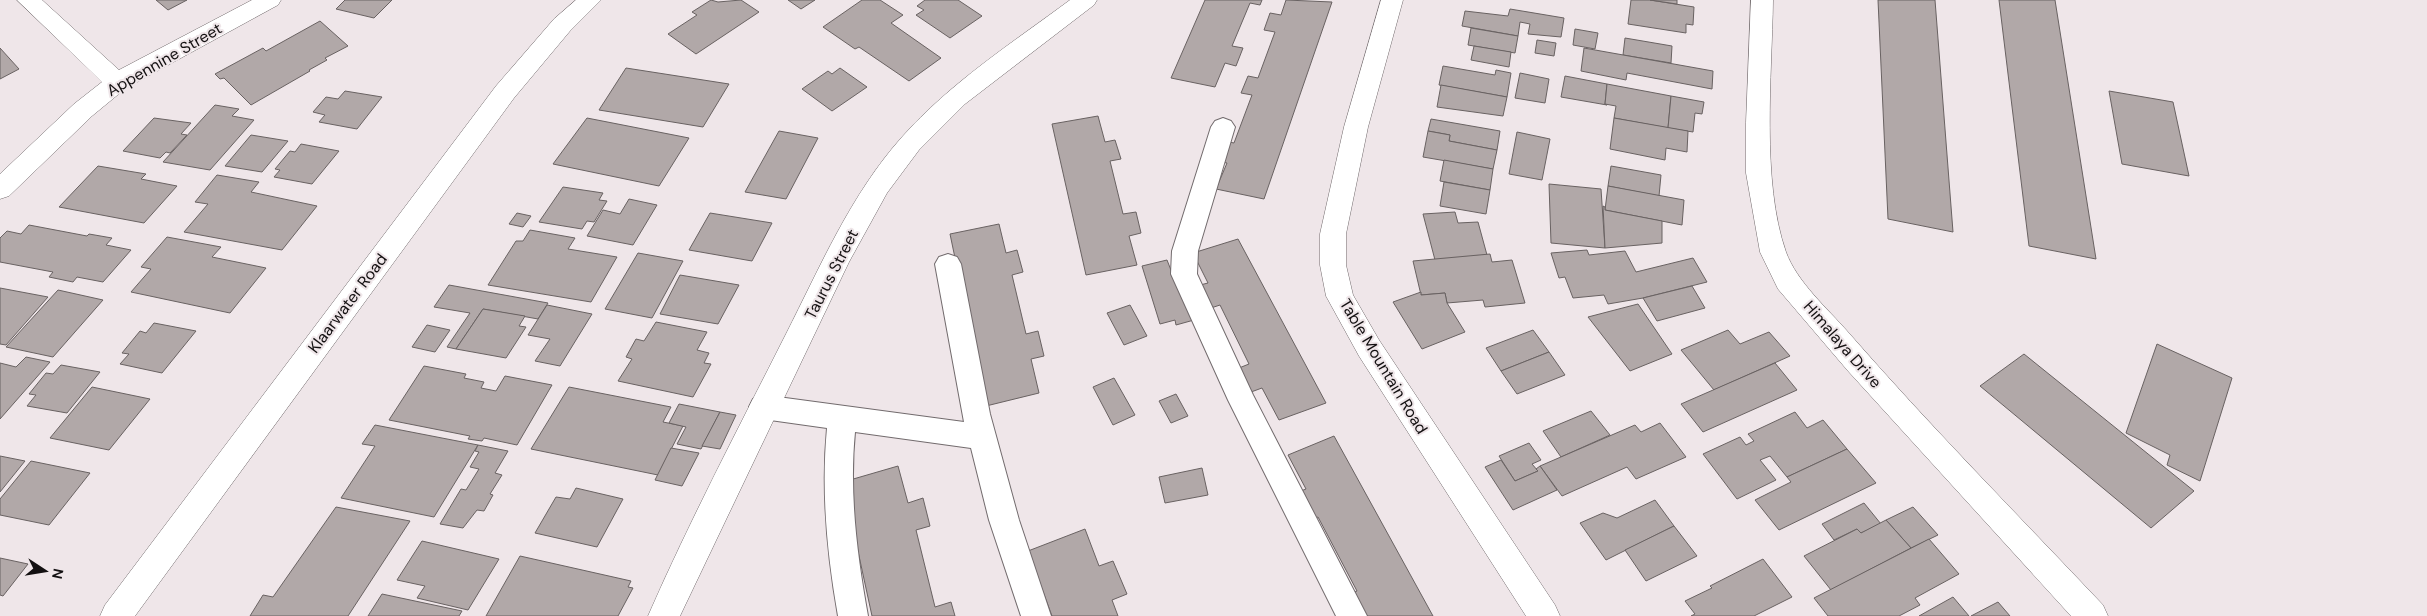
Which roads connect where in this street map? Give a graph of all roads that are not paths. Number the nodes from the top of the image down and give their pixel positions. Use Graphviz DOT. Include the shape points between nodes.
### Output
graph roads {
  1 [pos="28,0"];
  2 [pos="270,0"];
  3 [pos="588,0"];
  4 [pos="1086,0"];
  5 [pos="1392,0"];
  6 [pos="1762,0"];
  7 [pos="117,82"];
  8 [pos="1223,128"];
  9 [pos="0,189"];
  10 [pos="948,264"];
  11 [pos="763,407"];
  12 [pos="842,418"];
  13 [pos="982,437"];
  14 [pos="116,616"];
  15 [pos="664,616"];
  16 [pos="853,616"];
  17 [pos="1036,616"];
  18 [pos="1352,616"];
  19 [pos="1544,616"];
  20 [pos="2092,616"];
  1 -- 7 [label="street"];
  2 -- 7 [label="street, Appennine Street"];
  3 -- 14 [label="street, Klaarwater Road" via="562,25 505,92"];
  4 -- 11 [label="street, Taurus Street" via="957,97 890,168 861,214"];
  5 -- 19 [label="street, Table Mountain Road" via="1356,126 1333,234 1333,265 1340,296 1369,348"];
  6 -- 20 [label="street, Himalaya Drive" via="1759,173 1764,216 1773,252 1788,281 1858,362"];
  7 -- 9 [label="street, Appennine Street" via="76,116"];
  8 -- 18 [label="lane" via="1185,251 1184,274 1242,400"];
  10 -- 13 [label="lane"];
  11 -- 12 [label="lane"];
  11 -- 15 [label="street, Taurus Street"];
  12 -- 13 [label="lane"];
  12 -- 16 [label="lane" via="837,458 840,518"];
  13 -- 17 [label="lane" via="1004,520"];
}
